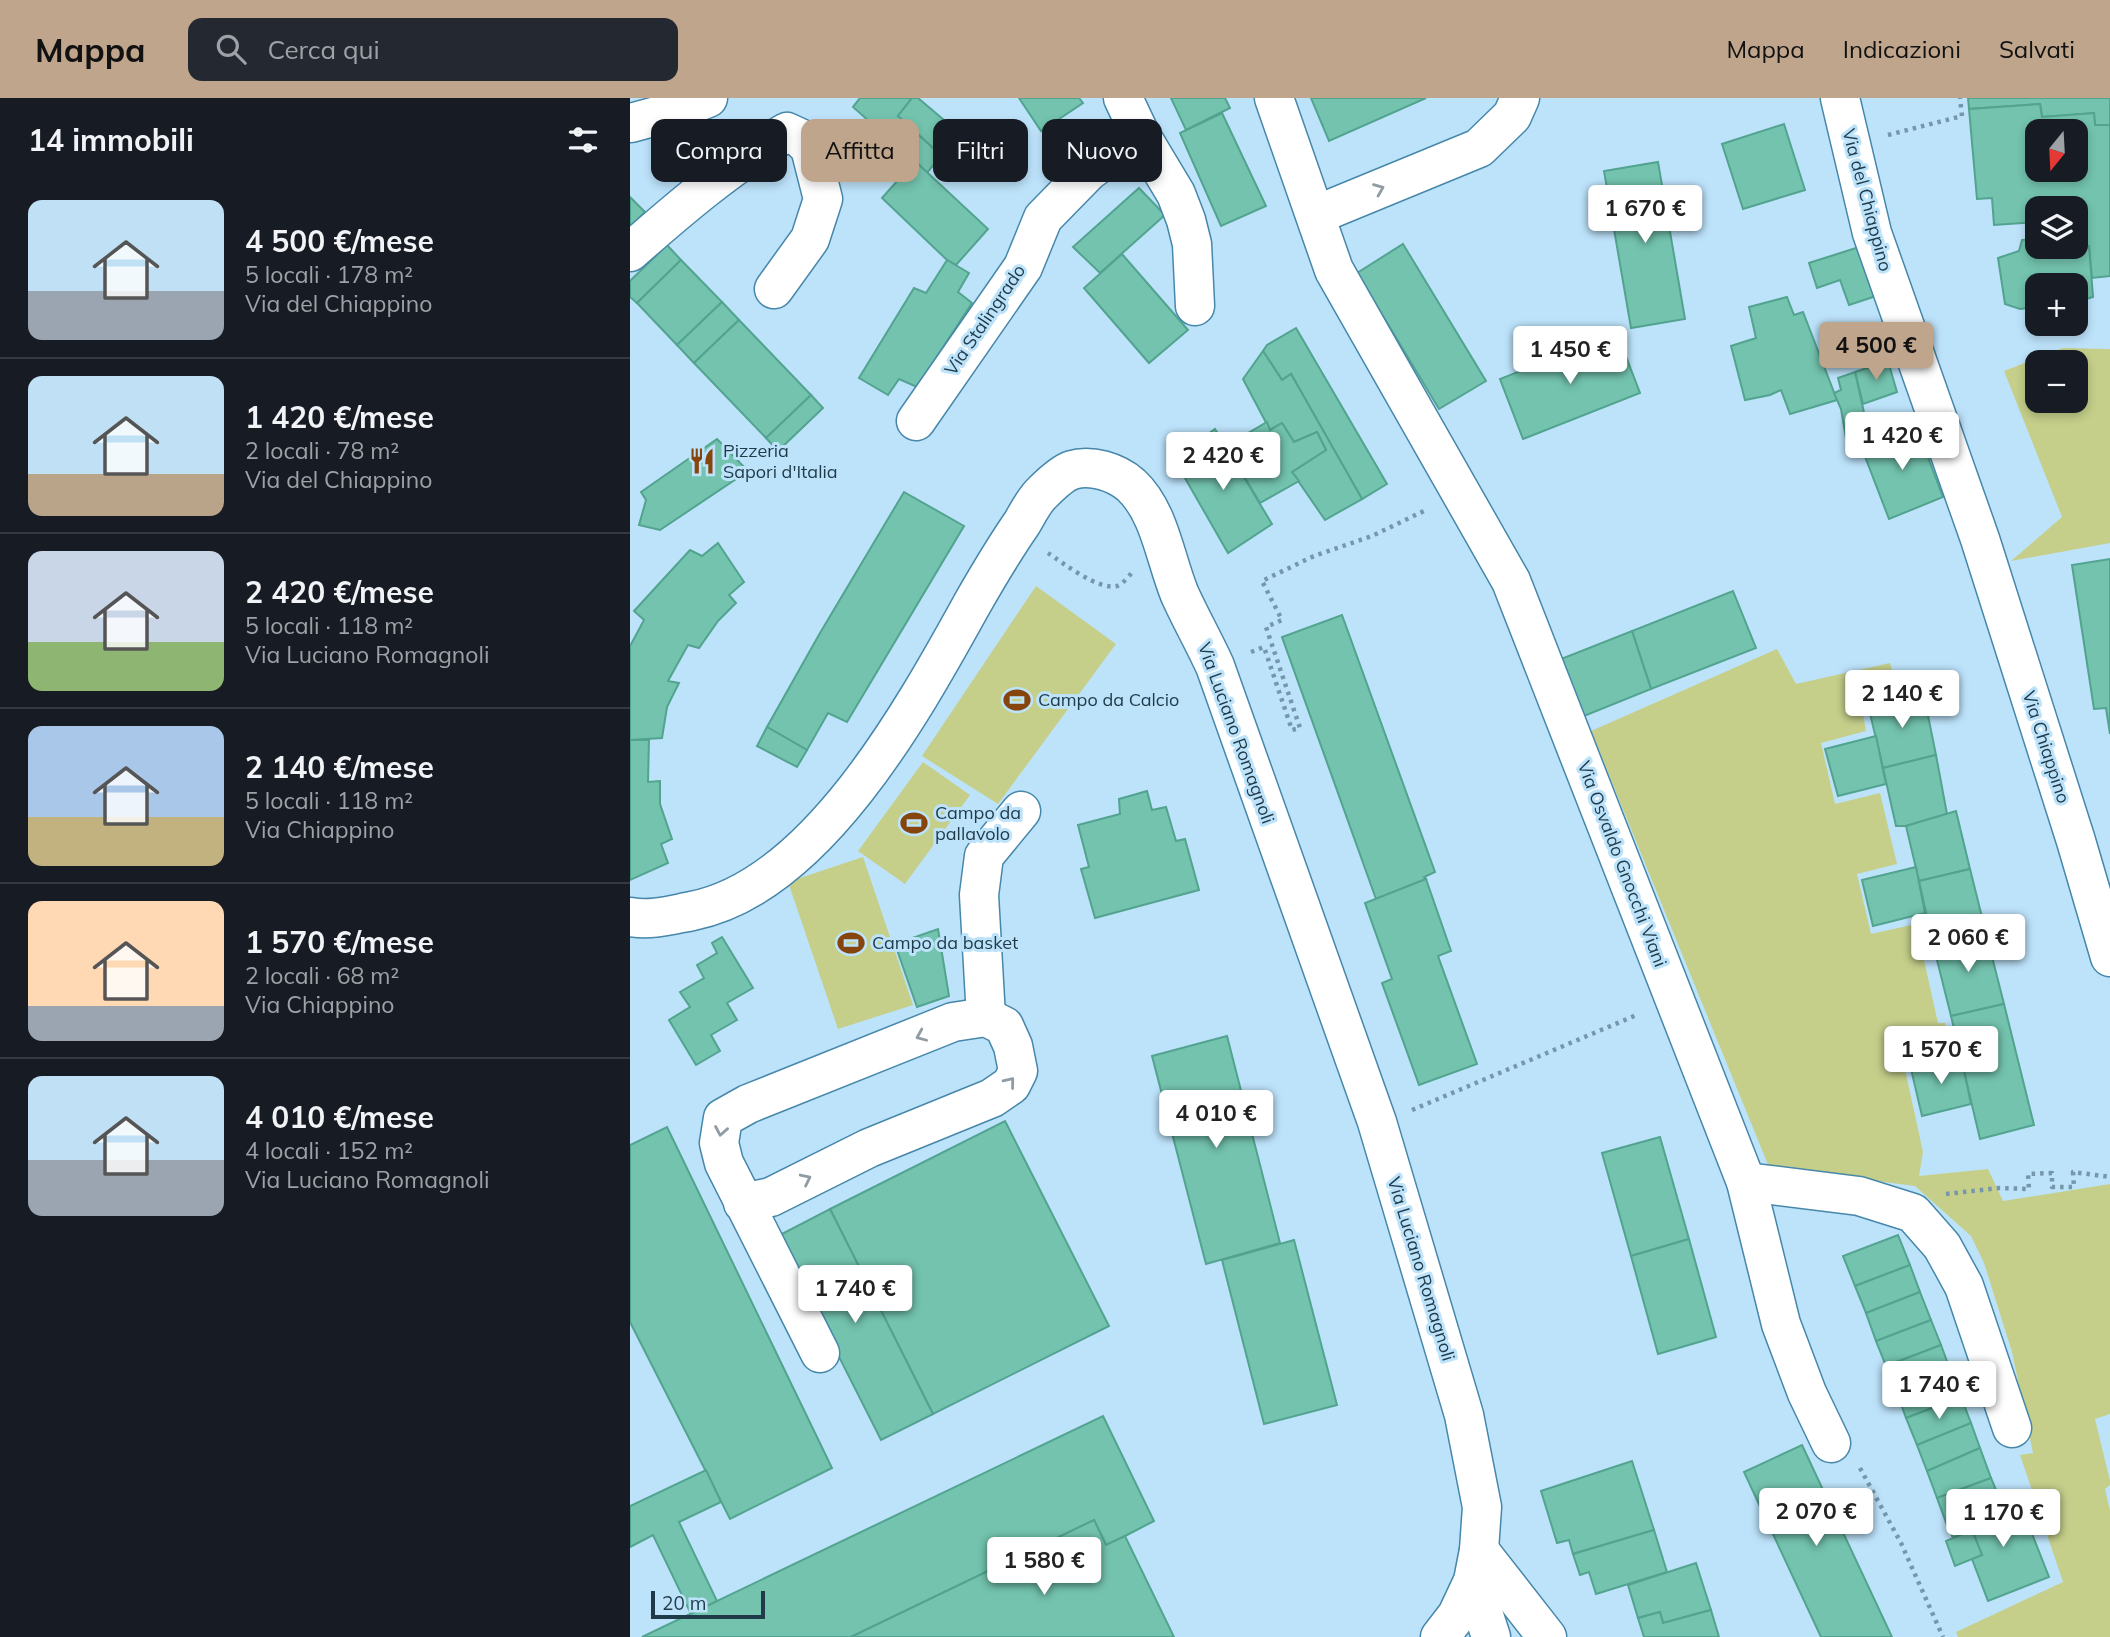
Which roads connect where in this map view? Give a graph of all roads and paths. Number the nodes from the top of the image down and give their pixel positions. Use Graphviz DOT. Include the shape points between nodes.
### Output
graph roads {
  1 [pos="708,98"];
  2 [pos="1123,98"];
  3 [pos="1274,98"];
  4 [pos="1520,98"];
  5 [pos="1840,98"];
  6 [pos="1960,98"];
  7 [pos="638,115"];
  8 [pos="1133,119"];
  9 [pos="1851,145"];
  10 [pos="1162,171"];
  11 [pos="1078,182"];
  12 [pos="1316,215"];
  13 [pos="630,252"];
  14 [pos="774,289"];
  15 [pos="1195,306"];
  16 [pos="916,421"];
  17 [pos="1411,518"];
  18 [pos="1980,539"];
  19 [pos="1043,550"];
  20 [pos="1135,570"];
  21 [pos="1215,666"];
  22 [pos="1021,811"];
  23 [pos="630,916"];
  24 [pos="2110,957"];
  25 [pos="1649,1010"];
  26 [pos="986,1017"];
  27 [pos="1406,1112"];
  28 [pos="2110,1177"];
  29 [pos="1746,1182"];
  30 [pos="743,1203"];
  31 [pos="1913,1213"];
  32 [pos="820,1353"];
  33 [pos="2012,1428"];
  34 [pos="1830,1443"];
  35 [pos="1476,1566"];
  36 [pos="1440,1637"];
  37 [pos="1491,1637"];
  38 [pos="1547,1637"];
  39 [pos="1943,1637"];
  1 -- 7 [label="street" via="675,111"];
  2 -- 8 [label="street"];
  3 -- 12 [label="street, Via Osvaldo Gnocchi Viani"];
  12 -- 4 [label="street, one-way" via="1479,148 1512,116"];
  5 -- 9 [label="street, Via del Chiappino"];
  6 -- 9 [label="path" via="1962,116"];
  9 -- 18 [label="street, Via del Chiappino" via="1872,233"];
  10 -- 15 [label="street" via="1176,194 1192,244"];
  11 -- 16 [label="street, Via Stalingrado" via="1043,218 1023,267"];
  12 -- 29 [label="street, Via Osvaldo Gnocchi Viani" via="1334,270 1511,581"];
  13 -- 14 [label="street" via="742,158 787,132 810,148 823,199 810,239"];
  17 -- 21 [label="path" via="1262,581 1282,620 1266,627 1300,728 1292,730 1264,647"];
  18 -- 24 [label="street, Via Chiappino"];
  19 -- 20 [label="path" via="1104,585 1120,585"];
  21 -- 23 [label="street, Via Luciano Romagnoli" via="1180,593 1148,506 1118,475 1091,468 1071,470 1041,494 993,566 945,653 843,808 770,876 731,899 709,908 644,920"];
  21 -- 35 [label="street, Via Luciano Romagnoli" via="1377,1122 1464,1415 1482,1507"];
  22 -- 26 [label="street" via="984,856 979,895"];
  25 -- 27 [label="path"];
  26 -- 30 [label="street, one-way" via="953,1022 723,1118 719,1143"];
  30 -- 26 [label="street, one-way" via="771,1197 869,1148 992,1098 1011,1085 1018,1071 1013,1046 1004,1026"];
  28 -- 31 [label="path" via="2073,1172 2074,1187 2052,1187 2052,1173 2028,1174 2029,1189 1939,1195"];
  29 -- 31 [label="street" via="1859,1196"];
  29 -- 34 [label="street, Via Osvaldo Gnocchi Viani" via="1781,1324"];
  30 -- 32 [label="street"];
  31 -- 33 [label="street" via="1942,1246 1964,1286"];
  34 -- 39 [label="path" via="1854,1458 1901,1543"];
  35 -- 36 [label="street, Via Luciano Romagnoli" via="1457,1615"];
  35 -- 37 [label="street"];
  35 -- 38 [label="street"];
}
